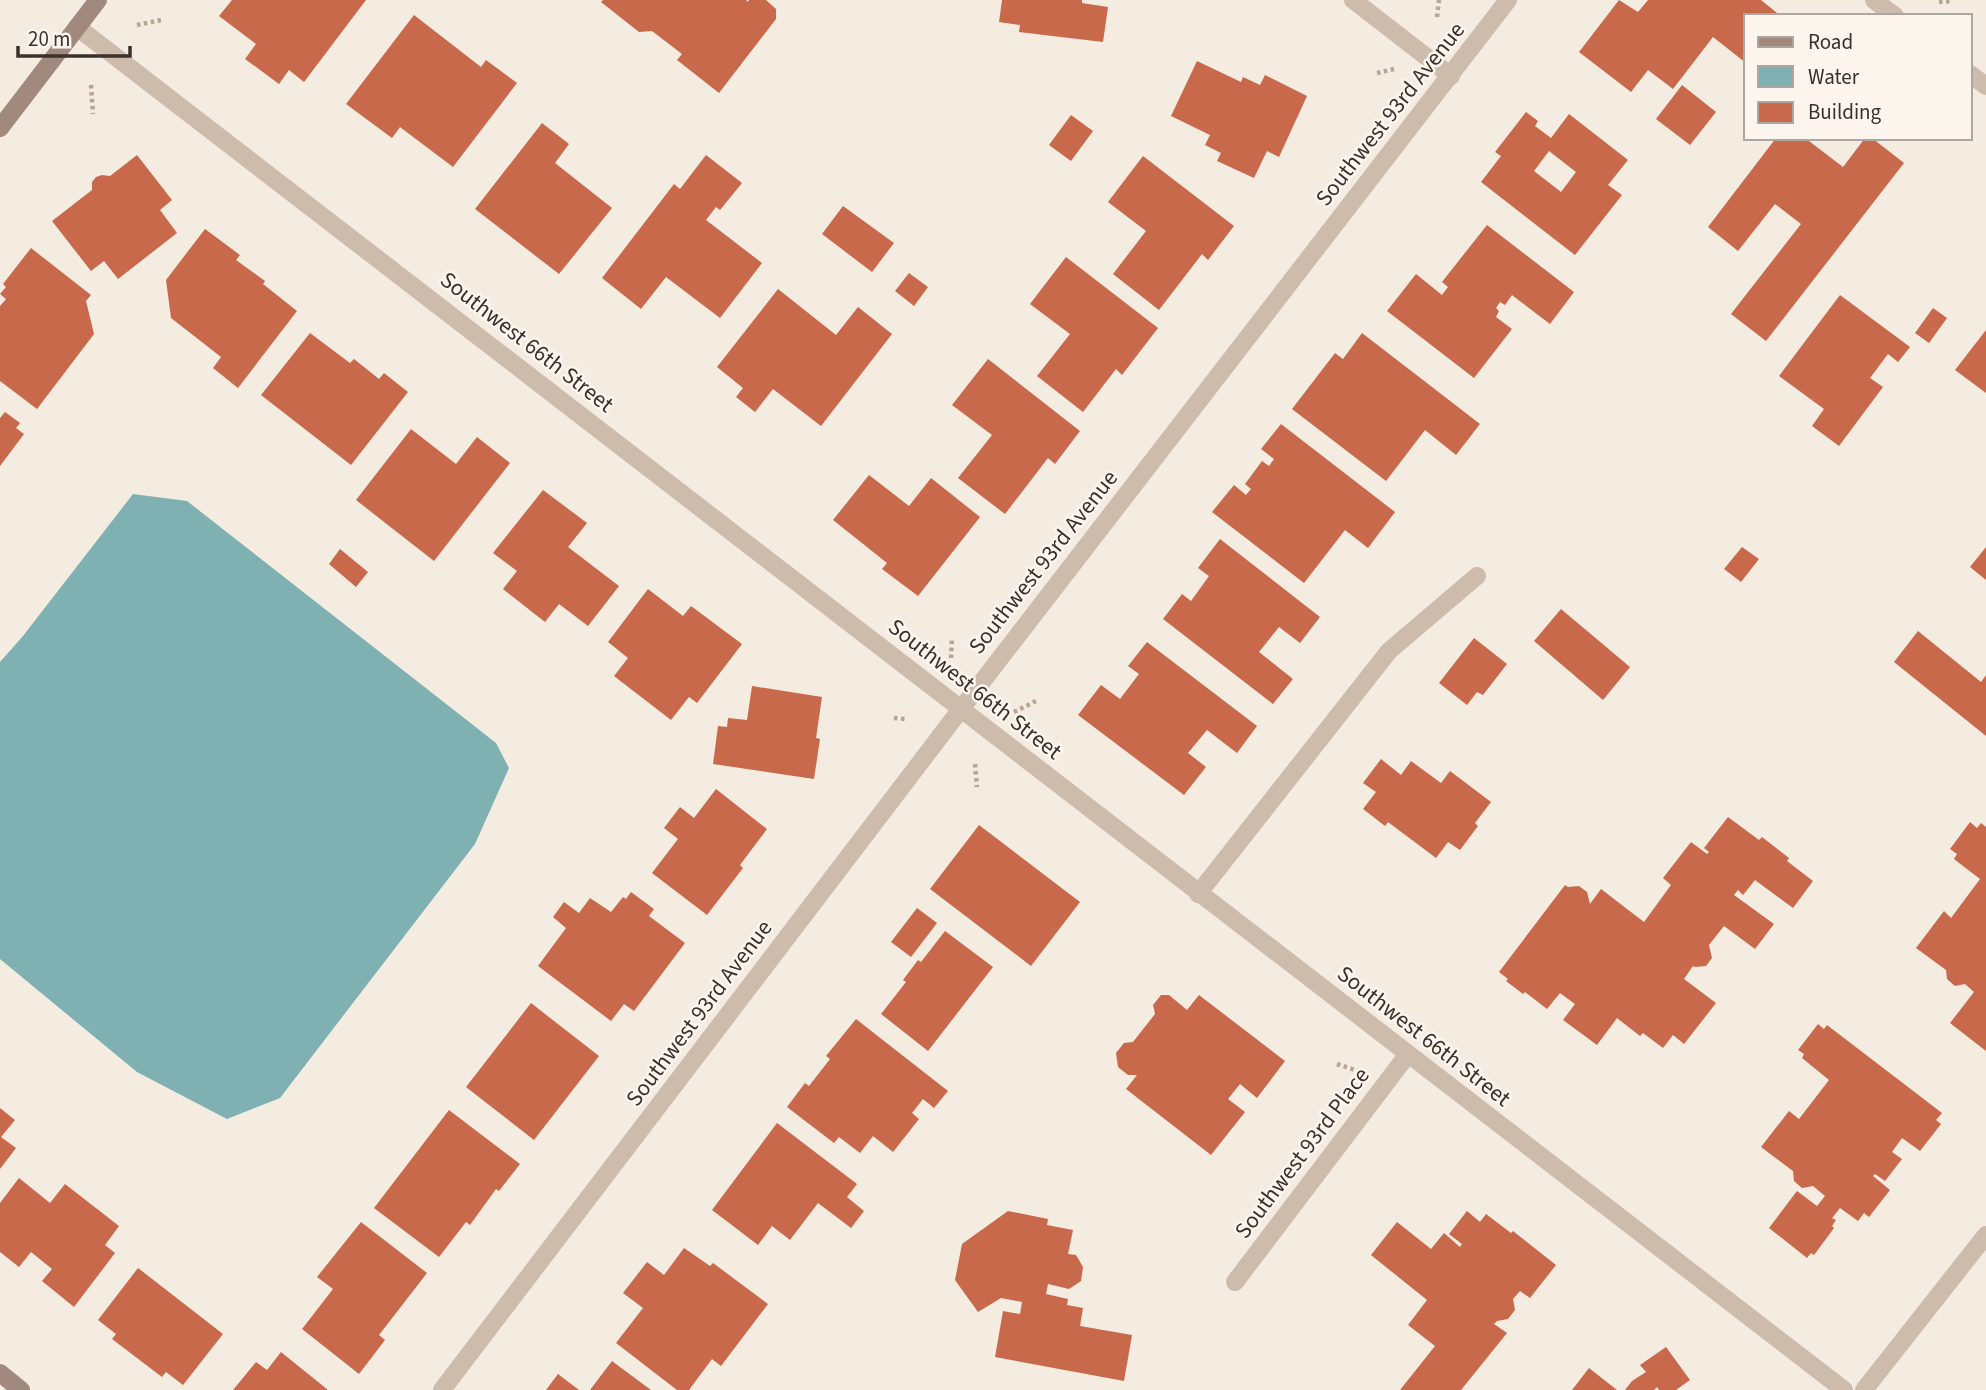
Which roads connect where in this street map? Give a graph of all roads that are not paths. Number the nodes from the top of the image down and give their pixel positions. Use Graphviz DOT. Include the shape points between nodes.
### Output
graph roads {
  1 [pos="98,0"];
  2 [pos="1353,0"];
  3 [pos="1508,0"];
  4 [pos="77,27"];
  5 [pos="1451,75"];
  6 [pos="0,128"];
  7 [pos="1477,576"];
  8 [pos="961,709"];
  9 [pos="1198,894"];
  10 [pos="1408,1054"];
  11 [pos="1986,1235"];
  12 [pos="1235,1282"];
  13 [pos="0,1373"];
  14 [pos="22,1390"];
  15 [pos="442,1390"];
  16 [pos="1844,1390"];
  17 [pos="1864,1390"];
  1 -- 4 [label="street"];
  2 -- 5 [label="street"];
  3 -- 5 [label="street, Southwest 93rd Avenue"];
  4 -- 6 [label="street"];
  4 -- 8 [label="street, Southwest 66th Street"];
  5 -- 8 [label="street, Southwest 93rd Avenue"];
  7 -- 9 [label="street" via="1390,651"];
  8 -- 9 [label="street, Southwest 66th Street"];
  8 -- 15 [label="street, Southwest 93rd Avenue"];
  9 -- 10 [label="street, Southwest 66th Street"];
  10 -- 12 [label="street, Southwest 93rd Place"];
  10 -- 16 [label="street, Southwest 66th Street"];
  11 -- 17 [label="street"];
  13 -- 14 [label="street"];
}
